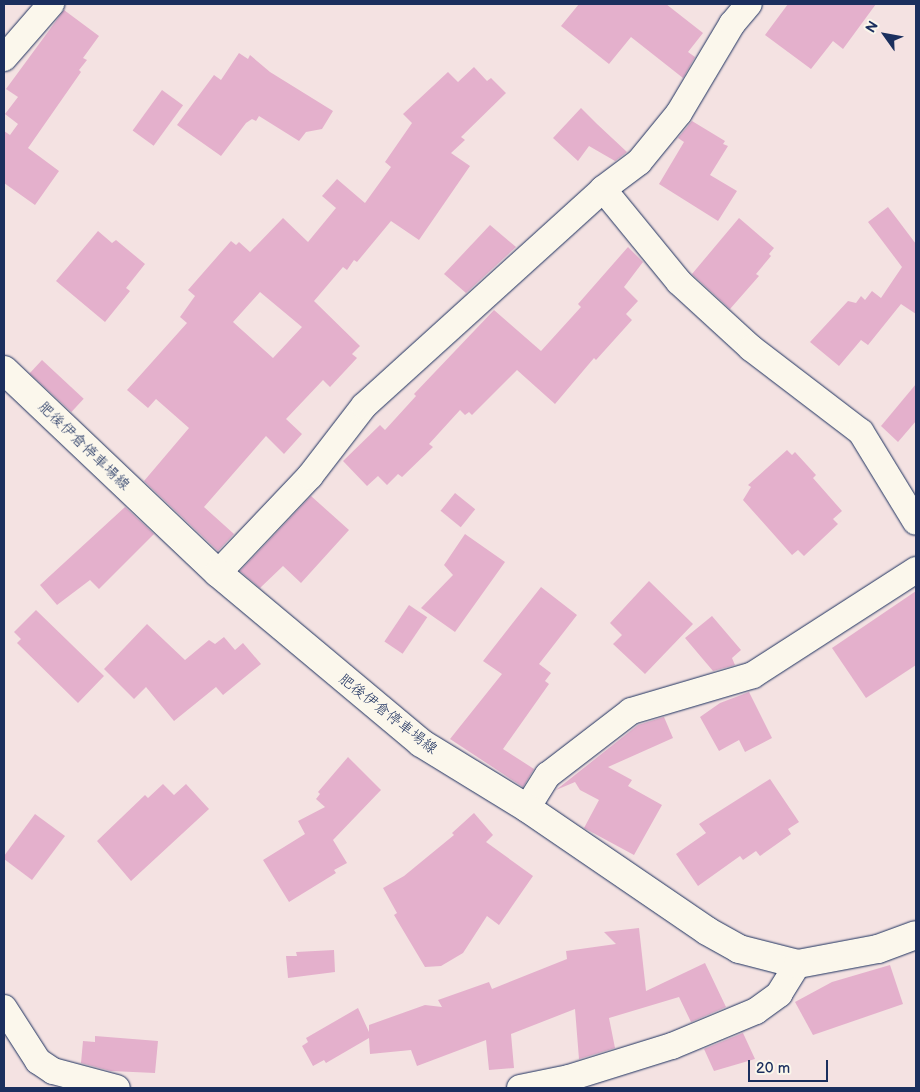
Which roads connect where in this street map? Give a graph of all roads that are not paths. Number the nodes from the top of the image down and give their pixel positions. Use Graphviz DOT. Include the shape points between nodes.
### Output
graph roads {
  1 [pos="51,4"];
  2 [pos="749,4"];
  3 [pos="4,58"];
  4 [pos="603,189"];
  5 [pos="4,370"];
  6 [pos="916,522"];
  7 [pos="916,570"];
  8 [pos="218,574"];
  9 [pos="527,808"];
  10 [pos="916,935"];
  11 [pos="798,964"];
  12 [pos="4,1008"];
  13 [pos="117,1088"];
  14 [pos="520,1088"];
  1 -- 3 [label="street"];
  2 -- 4 [label="street" via="732,24 679,113 639,162"];
  4 -- 6 [label="street" via="679,282 751,348 861,432"];
  4 -- 8 [label="street" via="364,406 310,476"];
  5 -- 8 [label="main road, 肥後伊倉停車場線"];
  7 -- 9 [label="street" via="753,675 631,711 548,775"];
  8 -- 9 [label="main road, 肥後伊倉停車場線" via="421,743"];
  9 -- 11 [label="main road, 肥後伊倉停車場線" via="707,931 739,949"];
  10 -- 11 [label="main road, 肥後伊倉停車場線" via="878,949"];
  11 -- 14 [label="street" via="779,994 756,1011 672,1046 569,1078"];
  12 -- 13 [label="street" via="38,1061 53,1071"];
}
